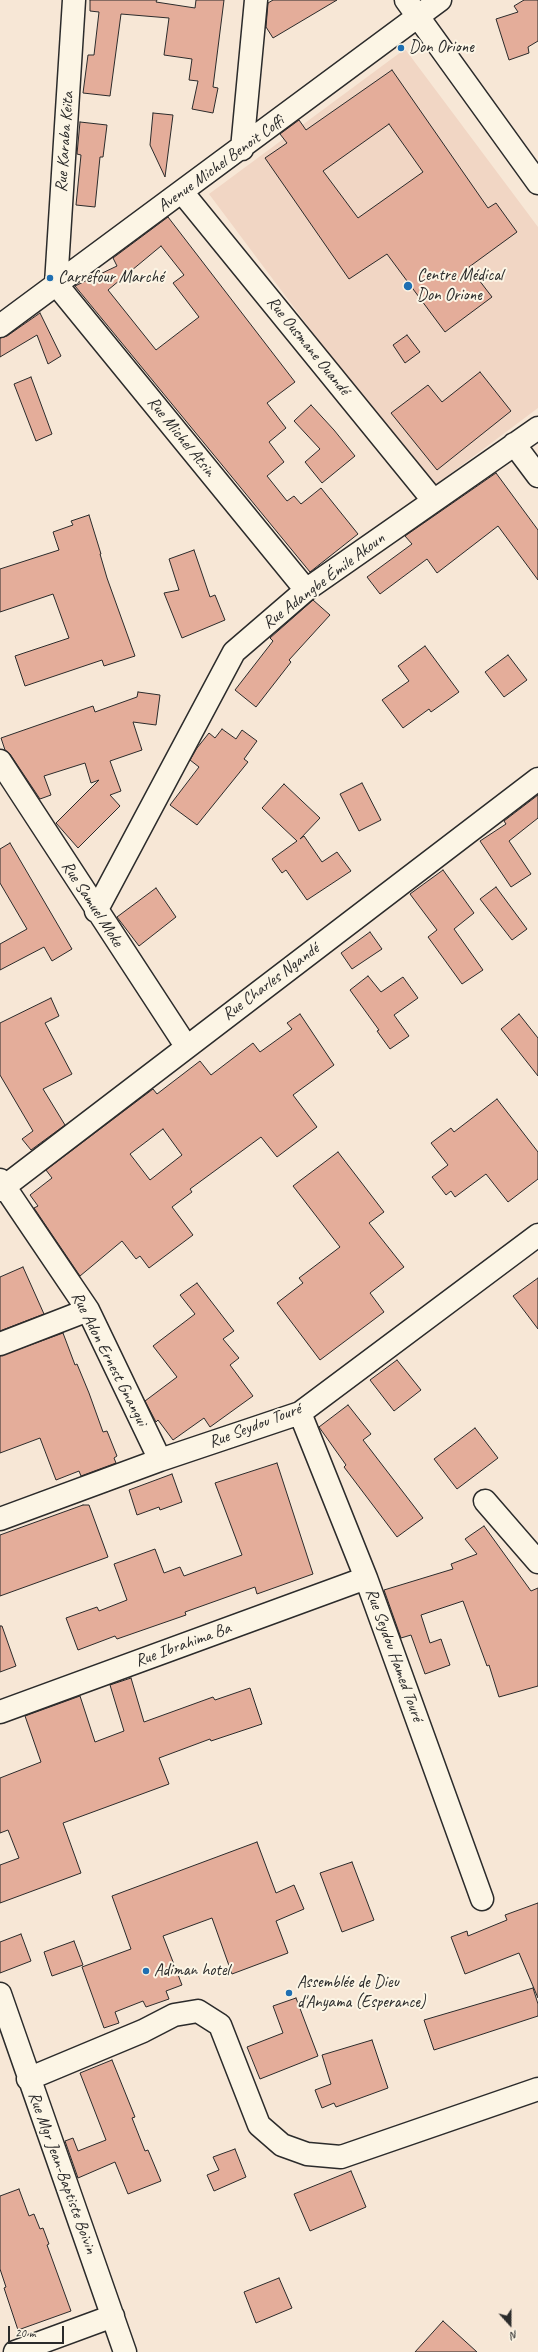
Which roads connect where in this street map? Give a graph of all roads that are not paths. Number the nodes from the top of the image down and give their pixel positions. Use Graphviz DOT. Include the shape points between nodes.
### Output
graph roads {
  1 [pos="74,0"];
  2 [pos="256,0"];
  3 [pos="440,0"];
  4 [pos="412,8"];
  5 [pos="242,149"];
  6 [pos="538,183"];
  7 [pos="182,192"];
  8 [pos="56,284"];
  9 [pos="0,326"];
  10 [pos="538,428"];
  11 [pos="514,444"];
  12 [pos="538,476"];
  13 [pos="433,500"];
  14 [pos="306,590"];
  15 [pos="0,761"];
  16 [pos="538,779"];
  17 [pos="96,911"];
  18 [pos="186,1046"];
  19 [pos="2,1185"];
  20 [pos="538,1235"];
  21 [pos="88,1310"];
  22 [pos="0,1344"];
  23 [pos="300,1413"];
  24 [pos="160,1460"];
  25 [pos="485,1501"];
  26 [pos="0,1519"];
  27 [pos="538,1562"];
  28 [pos="366,1578"];
  29 [pos="0,1712"];
  30 [pos="482,1899"];
  31 [pos="0,1994"];
  32 [pos="28,2080"];
  33 [pos="538,2089"];
  34 [pos="113,2316"];
  35 [pos="15,2352"];
  36 [pos="125,2352"];
  1 -- 8 [label="street, Rue Karaba Keïta"];
  2 -- 5 [label="street"];
  3 -- 4 [label="street, Avenue Michel Benoit Coffi"];
  4 -- 5 [label="street, Avenue Michel Benoit Coffi"];
  4 -- 6 [label="street"];
  5 -- 7 [label="street, Avenue Michel Benoit Coffi"];
  7 -- 8 [label="street, Avenue Michel Benoit Coffi"];
  7 -- 13 [label="street, Rue Ousmane Ouandé"];
  8 -- 9 [label="street, Avenue Michel Benoit Coffi"];
  8 -- 14 [label="street, Rue Michel Atsin"];
  10 -- 11 [label="street, Rue Adangbe Émile Akoun"];
  11 -- 12 [label="street"];
  11 -- 13 [label="street, Rue Adangbe Émile Akoun"];
  13 -- 14 [label="street, Rue Adangbe Émile Akoun"];
  14 -- 17 [label="street, Rue Adangbe Émile Akoun" via="234,652"];
  15 -- 17 [label="street, Rue Samuel Moke"];
  16 -- 18 [label="street, Rue Charles Ngandé"];
  17 -- 18 [label="street, Rue Samuel Moke"];
  18 -- 19 [label="street, Rue Charles Ngandé"];
  19 -- 21 [label="street, Rue Adon Ernest Gnangui"];
  20 -- 23 [label="street, Rue Seydou Touré"];
  21 -- 22 [label="street"];
  21 -- 24 [label="street, Rue Adon Ernest Gnangui"];
  23 -- 24 [label="street, Rue Seydou Touré"];
  23 -- 28 [label="street, Rue Seydou Hamed Touré"];
  24 -- 26 [label="street, Rue Seydou Touré"];
  25 -- 27 [label="street"];
  28 -- 29 [label="street, Rue Ibrahima Ba"];
  28 -- 30 [label="street, Rue Seydou Hamed Touré"];
  31 -- 32 [label="street, Rue Mgr Jean-Baptiste Boivin"];
  32 -- 33 [label="street" via="143,2031 174,2015 198,2011 220,2025 259,2125 282,2145 307,2154 341,2157"];
  32 -- 34 [label="street, Rue Mgr Jean-Baptiste Boivin"];
  34 -- 35 [label="street"];
  34 -- 36 [label="street, Rue Mgr Jean-Baptiste Boivin"];
}
